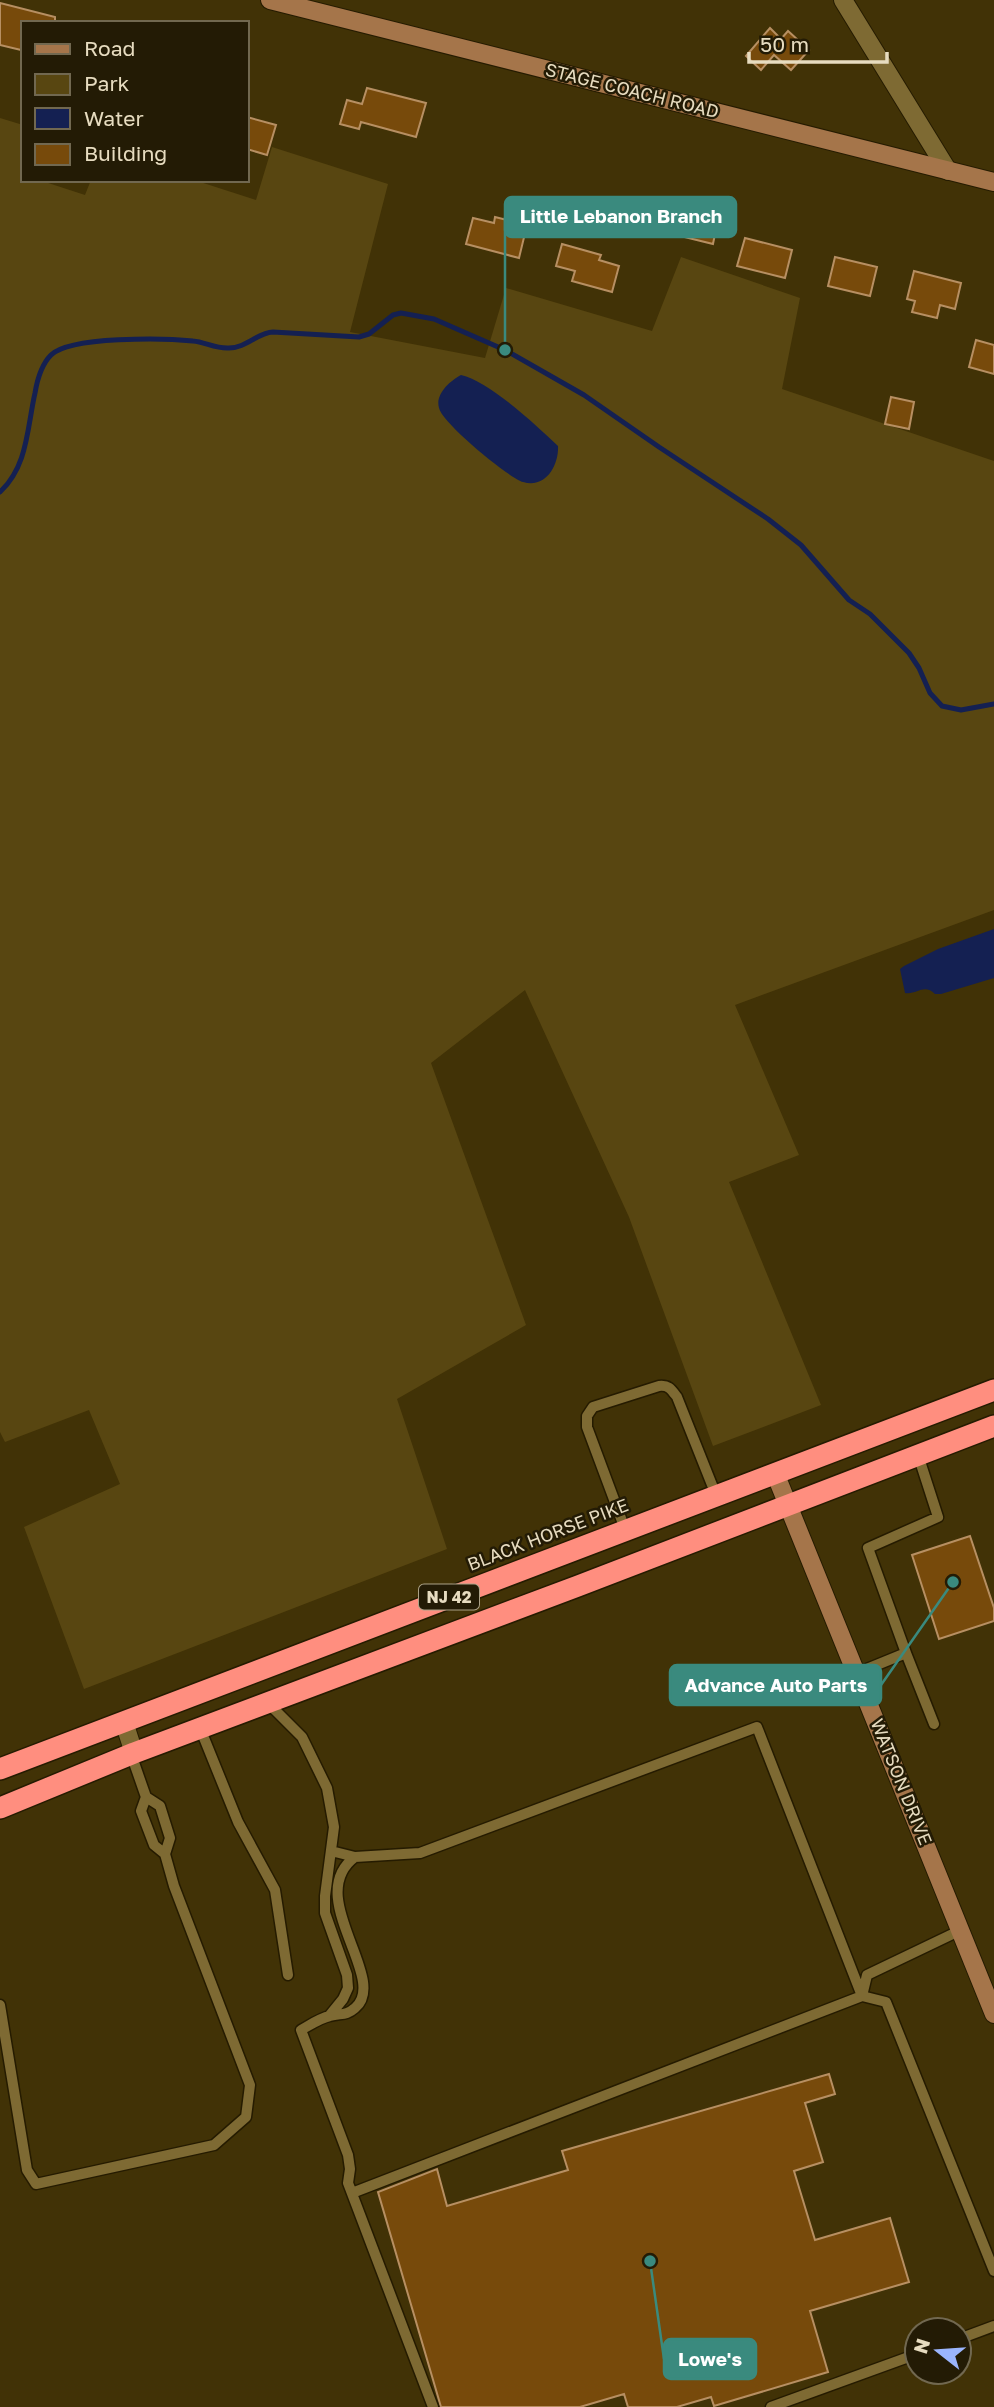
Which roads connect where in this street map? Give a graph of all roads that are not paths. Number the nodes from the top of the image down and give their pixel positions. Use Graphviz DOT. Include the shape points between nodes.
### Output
graph roads {
  1 [pos="270,0"];
  2 [pos="843,0"];
  3 [pos="948,172"];
  4 [pos="994,182"];
  5 [pos="994,1390"];
  6 [pos="994,1426"];
  7 [pos="918,1455"];
  8 [pos="775,1473"];
  9 [pos="716,1495"];
  10 [pos="788,1505"];
  11 [pos="625,1530"];
  12 [pos="906,1653"];
  13 [pos="856,1673"];
  14 [pos="268,1703"];
  15 [pos="124,1721"];
  16 [pos="933,1724"];
  17 [pos="200,1728"];
  18 [pos="133,1754"];
  19 [pos="0,1769"];
  20 [pos="146,1797"];
  21 [pos="0,1808"];
  22 [pos="331,1851"];
  23 [pos="165,1854"];
  24 [pos="355,1857"];
  25 [pos="961,1930"];
  26 [pos="288,1975"];
  27 [pos="862,1996"];
  28 [pos="0,2005"];
  29 [pos="994,2014"];
  30 [pos="330,2015"];
  31 [pos="352,2193"];
  32 [pos="994,2270"];
  33 [pos="994,2326"];
  34 [pos="973,2334"];
  35 [pos="903,2359"];
  36 [pos="433,2407"];
  37 [pos="771,2407"];
  1 -- 3 [label="street, STAGE COACH ROAD"];
  2 -- 3 [label="street"];
  3 -- 4 [label="street, STAGE COACH ROAD"];
  5 -- 8 [label="highway, BLACK HORSE PIKE / NJ 42"];
  6 -- 7 [label="highway, NJ 42"];
  7 -- 10 [label="highway, NJ 42"];
  7 -- 12 [label="lane" via="938,1517 868,1548"];
  8 -- 9 [label="highway, BLACK HORSE PIKE / NJ 42"];
  8 -- 10 [label="street, WATSON DRIVE"];
  9 -- 11 [label="highway, BLACK HORSE PIKE / NJ 42"];
  9 -- 11 [label="lane" via="671,1388 659,1386 593,1407 587,1427"];
  10 -- 13 [label="street, WATSON DRIVE"];
  10 -- 14 [label="highway, NJ 42"];
  11 -- 15 [label="highway, BLACK HORSE PIKE / NJ 42"];
  12 -- 13 [label="lane"];
  12 -- 16 [label="lane"];
  13 -- 25 [label="street, WATSON DRIVE"];
  14 -- 17 [label="highway, NJ 42"];
  14 -- 22 [label="lane" via="302,1737 327,1788 334,1827"];
  15 -- 18 [label="street"];
  15 -- 19 [label="highway, BLACK HORSE PIKE / NJ 42"];
  17 -- 18 [label="highway, NJ 42"];
  17 -- 26 [label="lane" via="238,1822 275,1890"];
  18 -- 20 [label="lane"];
  18 -- 21 [label="highway, NJ 42"];
  20 -- 23 [label="lane" via="141,1811 154,1845"];
  20 -- 23 [label="lane" via="160,1806 170,1838"];
  22 -- 24 [label="lane"];
  22 -- 30 [label="lane" via="325,1913 348,1988"];
  23 -- 28 [label="lane" via="250,2085 246,2117 214,2145 36,2184 27,2170"];
  24 -- 27 [label="lane" via="420,1853 757,1727"];
  24 -- 30 [label="lane" via="346,1863 339,1885 339,1910 363,1976 364,1996 344,2016"];
  25 -- 27 [label="lane" via="867,1975"];
  25 -- 29 [label="street, WATSON DRIVE"];
  27 -- 31 [label="lane"];
  27 -- 32 [label="lane" via="886,2002"];
  30 -- 31 [label="lane" via="300,2030 348,2155"];
  31 -- 36 [label="lane"];
  33 -- 34 [label="lane"];
  35 -- 37 [label="lane"];
}
